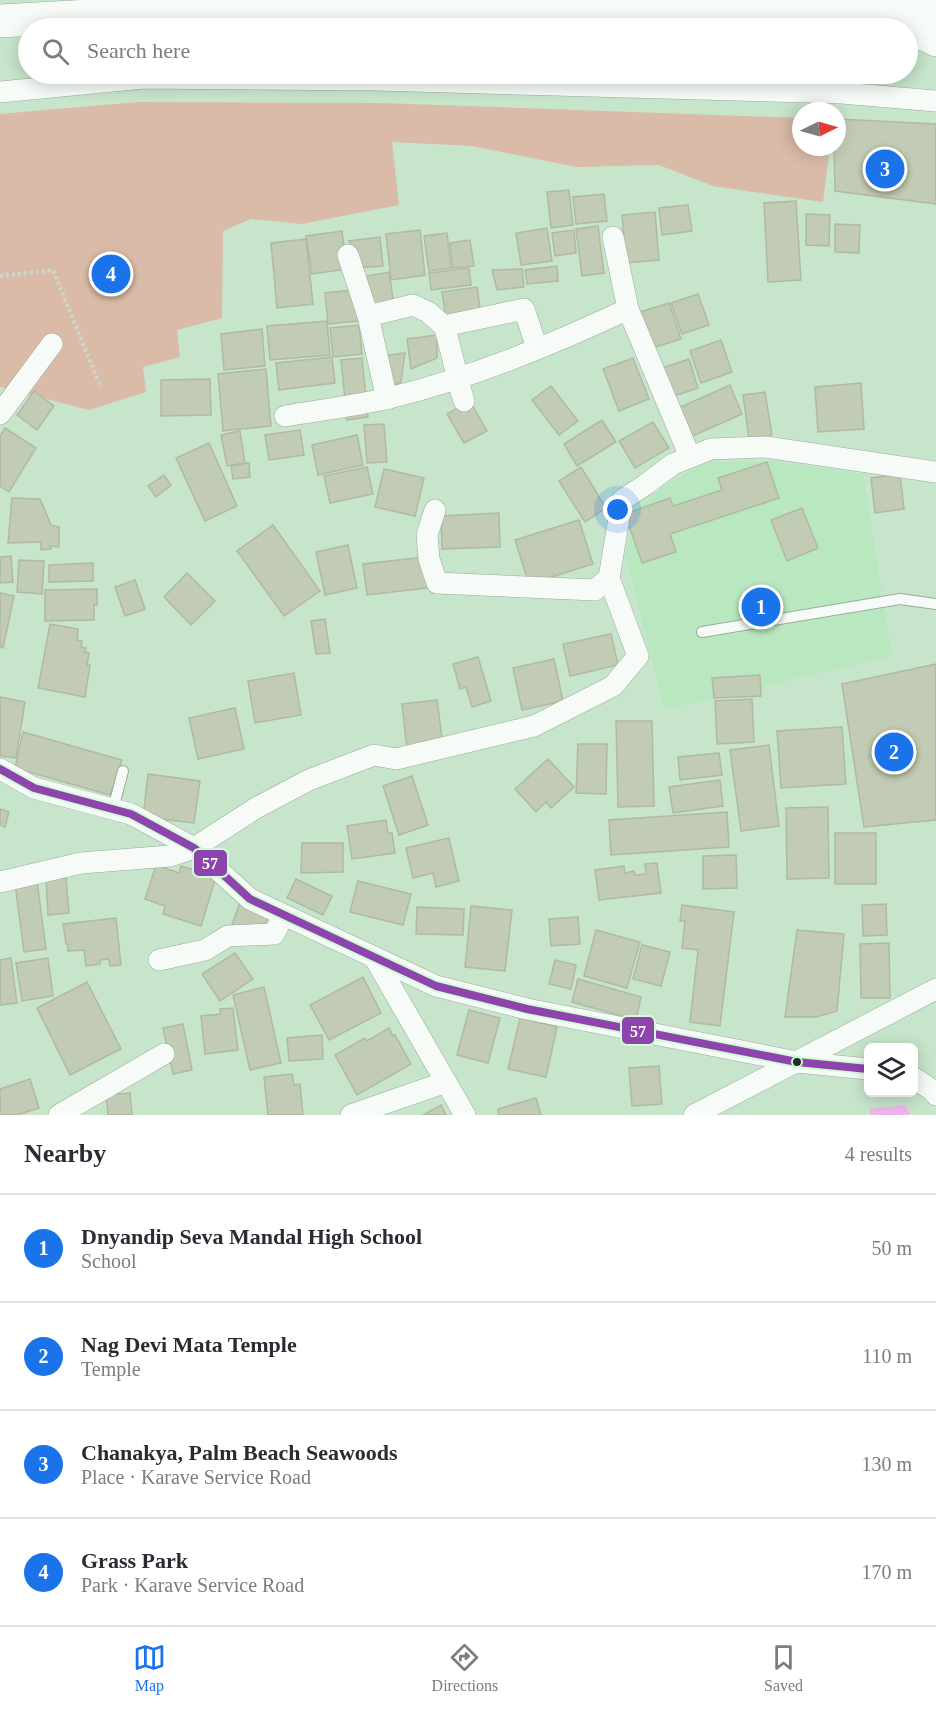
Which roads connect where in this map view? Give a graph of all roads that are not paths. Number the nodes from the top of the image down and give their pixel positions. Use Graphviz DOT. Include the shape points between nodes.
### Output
graph roads {
  1 [pos="827,12"];
  2 [pos="936,13"];
  3 [pos="54,18"];
  4 [pos="854,18"];
  5 [pos="18,20"];
  6 [pos="0,21"];
  7 [pos="918,33"];
  8 [pos="936,39"];
  9 [pos="82,84"];
  10 [pos="520,84"];
  11 [pos="0,92"];
  12 [pos="936,101"];
  13 [pos="613,237"];
  14 [pos="348,255"];
  15 [pos="628,309"];
  16 [pos="368,316"];
  17 [pos="444,326"];
  18 [pos="52,344"];
  19 [pos="537,348"];
  20 [pos="457,379"];
  21 [pos="387,399"];
  22 [pos="464,401"];
  23 [pos="0,414"];
  24 [pos="285,416"];
  25 [pos="690,457"];
  26 [pos="936,472"];
  27 [pos="435,510"];
  28 [pos="609,578"];
  29 [pos="936,604"];
  30 [pos="702,632"];
  31 [pos="0,769"];
  32 [pos="123,771"];
  33 [pos="113,809"];
  34 [pos="194,848"];
  35 [pos="0,882"];
  36 [pos="284,915"];
  37 [pos="374,957"];
  38 [pos="159,960"];
  39 [pos="936,989"];
  40 [pos="164,1054"];
  41 [pos="797,1062"];
  42 [pos="864,1069"];
  43 [pos="918,1081"];
  44 [pos="446,1082"];
  45 [pos="936,1095"];
  46 [pos="59,1115"];
  47 [pos="351,1115"];
  48 [pos="465,1115"];
  49 [pos="694,1115"];
  1 -- 2 [label="main road"];
  1 -- 3 [label="main road" via="306,4"];
  1 -- 4 [label="main road"];
  5 -- 6 [label="main road"];
  7 -- 8 [label="main road"];
  9 -- 11 [label="street"];
  10 -- 12 [label="street" via="842,93"];
  13 -- 15 [label="street"];
  14 -- 16 [label="street"];
  15 -- 19 [label="street"];
  15 -- 25 [label="street"];
  16 -- 17 [label="street" via="413,305"];
  16 -- 21 [label="street"];
  17 -- 19 [label="street" via="524,309"];
  17 -- 20 [label="street"];
  18 -- 23 [label="street"];
  19 -- 20 [label="street"];
  20 -- 21 [label="street"];
  20 -- 22 [label="street"];
  21 -- 24 [label="street"];
  25 -- 26 [label="street" via="711,449 766,447"];
  25 -- 28 [label="street" via="622,500"];
  27 -- 28 [label="street" via="427,535 437,583 595,590"];
  28 -- 34 [label="street" via="638,656 614,686 534,726 396,759 374,755 309,780"];
  29 -- 30 [label="lane" via="900,599"];
  31 -- 33 [label="street" via="34,788"];
  32 -- 33 [label="lane"];
  33 -- 34 [label="street" via="132,814"];
  34 -- 35 [label="street" via="170,856 81,863"];
  34 -- 36 [label="street" via="250,899"];
  36 -- 37 [label="street"];
  36 -- 38 [label="street" via="274,934 228,936 205,950"];
  37 -- 41 [label="street" via="436,986 516,1006"];
  37 -- 44 [label="street"];
  39 -- 41 [label="street"];
  40 -- 46 [label="street"];
  41 -- 42 [label="street"];
  41 -- 49 [label="street"];
  43 -- 45 [label="street"];
  44 -- 47 [label="street"];
  44 -- 48 [label="street"];
}
